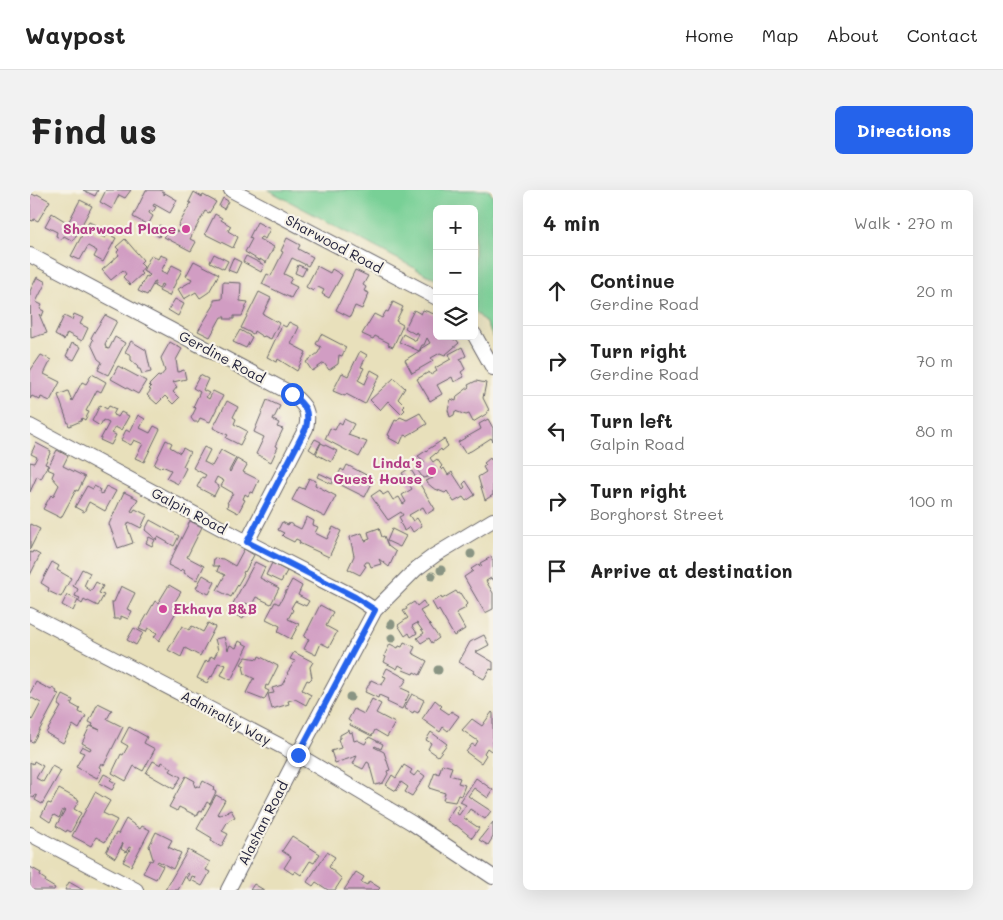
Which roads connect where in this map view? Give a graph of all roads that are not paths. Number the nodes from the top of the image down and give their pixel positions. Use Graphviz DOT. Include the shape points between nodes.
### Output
graph roads {
  1 [pos="231,190"];
  2 [pos="30,255"];
  3 [pos="433,296"];
  4 [pos="477,340"];
  5 [pos="493,368"];
  6 [pos="30,426"];
  7 [pos="493,520"];
  8 [pos="247,542"];
  9 [pos="375,610"];
  10 [pos="30,615"];
  11 [pos="298,755"];
  12 [pos="30,834"];
  13 [pos="493,876"];
  14 [pos="136,890"];
  15 [pos="228,890"];
  1 -- 3 [label="street, Sharwood Road"];
  2 -- 8 [label="street, Gerdine Road" via="292,394 305,406 306,428"];
  4 -- 5 [label="street"];
  6 -- 8 [label="street, Galpin Road"];
  7 -- 9 [label="street, Alashan Road" via="416,568"];
  8 -- 9 [label="street, Galpin Road"];
  9 -- 11 [label="street, Alashan Road"];
  10 -- 11 [label="street, Admiralty Way"];
  11 -- 13 [label="street, Admiralty Way"];
  11 -- 15 [label="street, Alashan Road"];
  12 -- 14 [label="street"];
}
